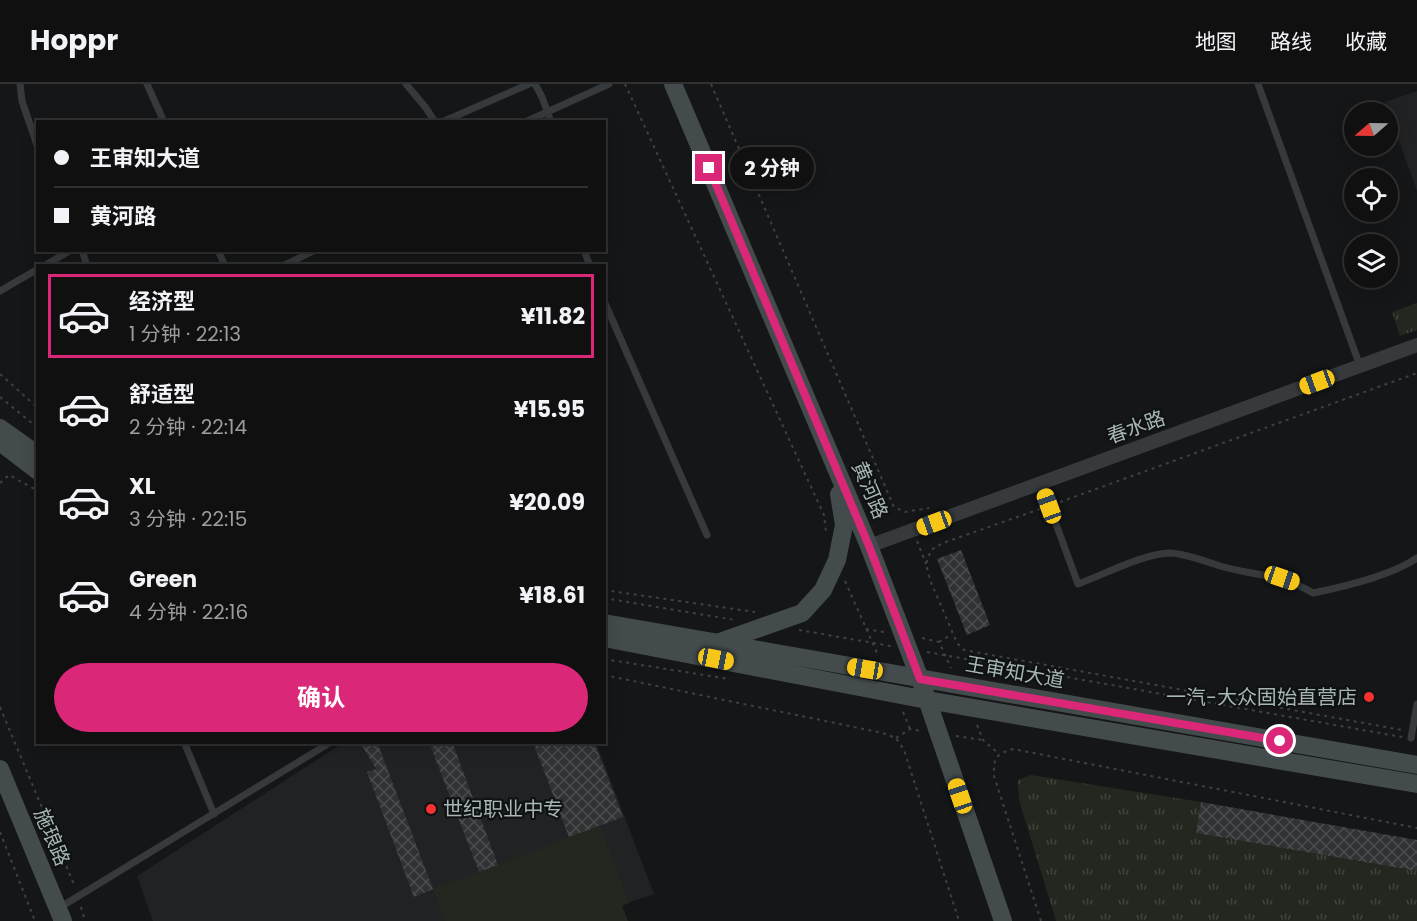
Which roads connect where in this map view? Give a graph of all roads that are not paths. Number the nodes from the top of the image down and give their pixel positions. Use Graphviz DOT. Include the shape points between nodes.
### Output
graph roads {
  1 [pos="20,84"];
  2 [pos="147,84"];
  3 [pos="406,84"];
  4 [pos="528,84"];
  5 [pos="535,84"];
  6 [pos="609,84"];
  7 [pos="673,84"];
  8 [pos="1258,84"];
  9 [pos="548,111"];
  10 [pos="163,120"];
  11 [pos="434,120"];
  12 [pos="447,120"];
  13 [pos="529,120"];
  14 [pos="550,120"];
  15 [pos="36,142"];
  16 [pos="67,252"];
  17 [pos="311,252"];
  18 [pos="47,264"];
  19 [pos="287,264"];
  20 [pos="36,270"];
  21 [pos="0,291"];
  22 [pos="606,306"];
  23 [pos="1417,345"];
  24 [pos="1360,366"];
  25 [pos="0,428"];
  26 [pos="0,442"];
  27 [pos="36,454"];
  28 [pos="0,456"];
  29 [pos="834,462"];
  30 [pos="36,470"];
  31 [pos="36,471"];
  32 [pos="1041,483"];
  33 [pos="707,535"];
  34 [pos="869,546"];
  35 [pos="1417,558"];
  36 [pos="606,623"];
  37 [pos="606,638"];
  38 [pos="716,643"];
  39 [pos="920,679"];
  40 [pos="927,700"];
  41 [pos="1417,704"];
  42 [pos="1411,735"];
  43 [pos="185,744"];
  44 [pos="328,744"];
  45 [pos="1417,765"];
  46 [pos="0,770"];
  47 [pos="0,784"];
  48 [pos="1417,784"];
  49 [pos="214,814"];
  50 [pos="58,917"];
  51 [pos="1003,921"];
  1 -- 15 [label="lane"];
  2 -- 10 [label="lane"];
  3 -- 11 [label="lane"];
  4 -- 12 [label="lane"];
  5 -- 9 [label="lane"];
  6 -- 9 [label="lane"];
  7 -- 29 [label="main road, 黄河路"];
  8 -- 24 [label="lane"];
  9 -- 13 [label="lane"];
  9 -- 14 [label="lane"];
  16 -- 18 [label="lane"];
  17 -- 19 [label="lane"];
  20 -- 21 [label="lane"];
  22 -- 33 [label="lane"];
  23 -- 24 [label="street, 春水路"];
  24 -- 32 [label="street, 春水路"];
  25 -- 27 [label="main road"];
  26 -- 30 [label="main road"];
  28 -- 31 [label="main road"];
  29 -- 34 [label="main road, 黄河路"];
  29 -- 38 [label="main road" via="844,525 837,560 823,590 802,613 762,619"];
  32 -- 34 [label="street, 春水路"];
  32 -- 35 [label="lane" via="1078,584 1170,553 1282,578 1312,593 1406,565"];
  34 -- 39 [label="main road, 黄河路"];
  36 -- 38 [label="main road, 王审知大道"];
  37 -- 40 [label="main road"];
  38 -- 39 [label="main road, 王审知大道"];
  39 -- 40 [label="main road, 黄河路"];
  39 -- 45 [label="main road, 王审知大道"];
  40 -- 48 [label="main road"];
  40 -- 51 [label="main road, 黄河路"];
  41 -- 42 [label="lane"];
  43 -- 49 [label="lane"];
  44 -- 49 [label="lane"];
  46 -- 50 [label="main road, 施琅路"];
  47 -- 50 [label="main road, 施琅路"];
  49 -- 50 [label="lane" via="78,895"];
}
